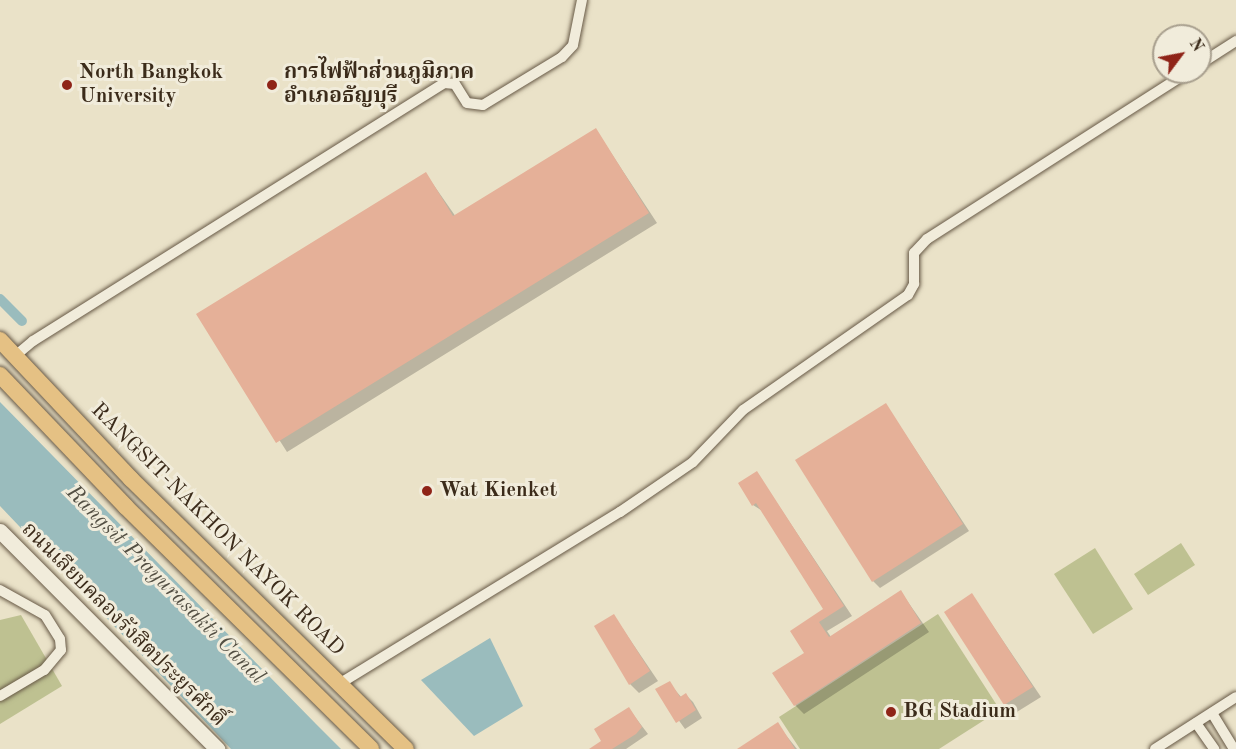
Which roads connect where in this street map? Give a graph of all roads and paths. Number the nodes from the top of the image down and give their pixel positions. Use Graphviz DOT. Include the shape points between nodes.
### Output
graph roads {
  1 [pos="582,0"];
  2 [pos="1236,41"];
  3 [pos="1212,56"];
  4 [pos="1169,84"];
  5 [pos="0,340"];
  6 [pos="15,356"];
  7 [pos="0,375"];
  8 [pos="0,531"];
  9 [pos="0,590"];
  10 [pos="339,684"];
  11 [pos="0,696"];
  12 [pos="1236,697"];
  13 [pos="1212,713"];
  14 [pos="1196,723"];
  15 [pos="217,749"];
  16 [pos="371,749"];
  17 [pos="406,749"];
  18 [pos="1155,749"];
  19 [pos="1214,749"];
  20 [pos="1234,749"];
  1 -- 6 [label="street" via="573,45 562,57 474,107 455,84 444,83"];
  2 -- 3 [label="street"];
  4 -- 10 [label="street" via="927,239 914,253 914,284 908,295 743,410 693,462 612,518"];
  5 -- 6 [label="main road, RANGSIT-NAKHON NAYOK ROAD"];
  6 -- 10 [label="main road, RANGSIT-NAKHON NAYOK ROAD" via="131,479"];
  7 -- 16 [label="main road" via="126,507"];
  8 -- 15 [label="street, ถนนเลียบคลองรังสิตประยูรศักดิ์"];
  9 -- 11 [label="street" via="45,615 60,639 61,650 44,670"];
  10 -- 17 [label="main road, RANGSIT-NAKHON NAYOK ROAD"];
  12 -- 13 [label="street"];
  13 -- 14 [label="street"];
  13 -- 20 [label="street"];
  14 -- 18 [label="street"];
  14 -- 19 [label="street"];
}
